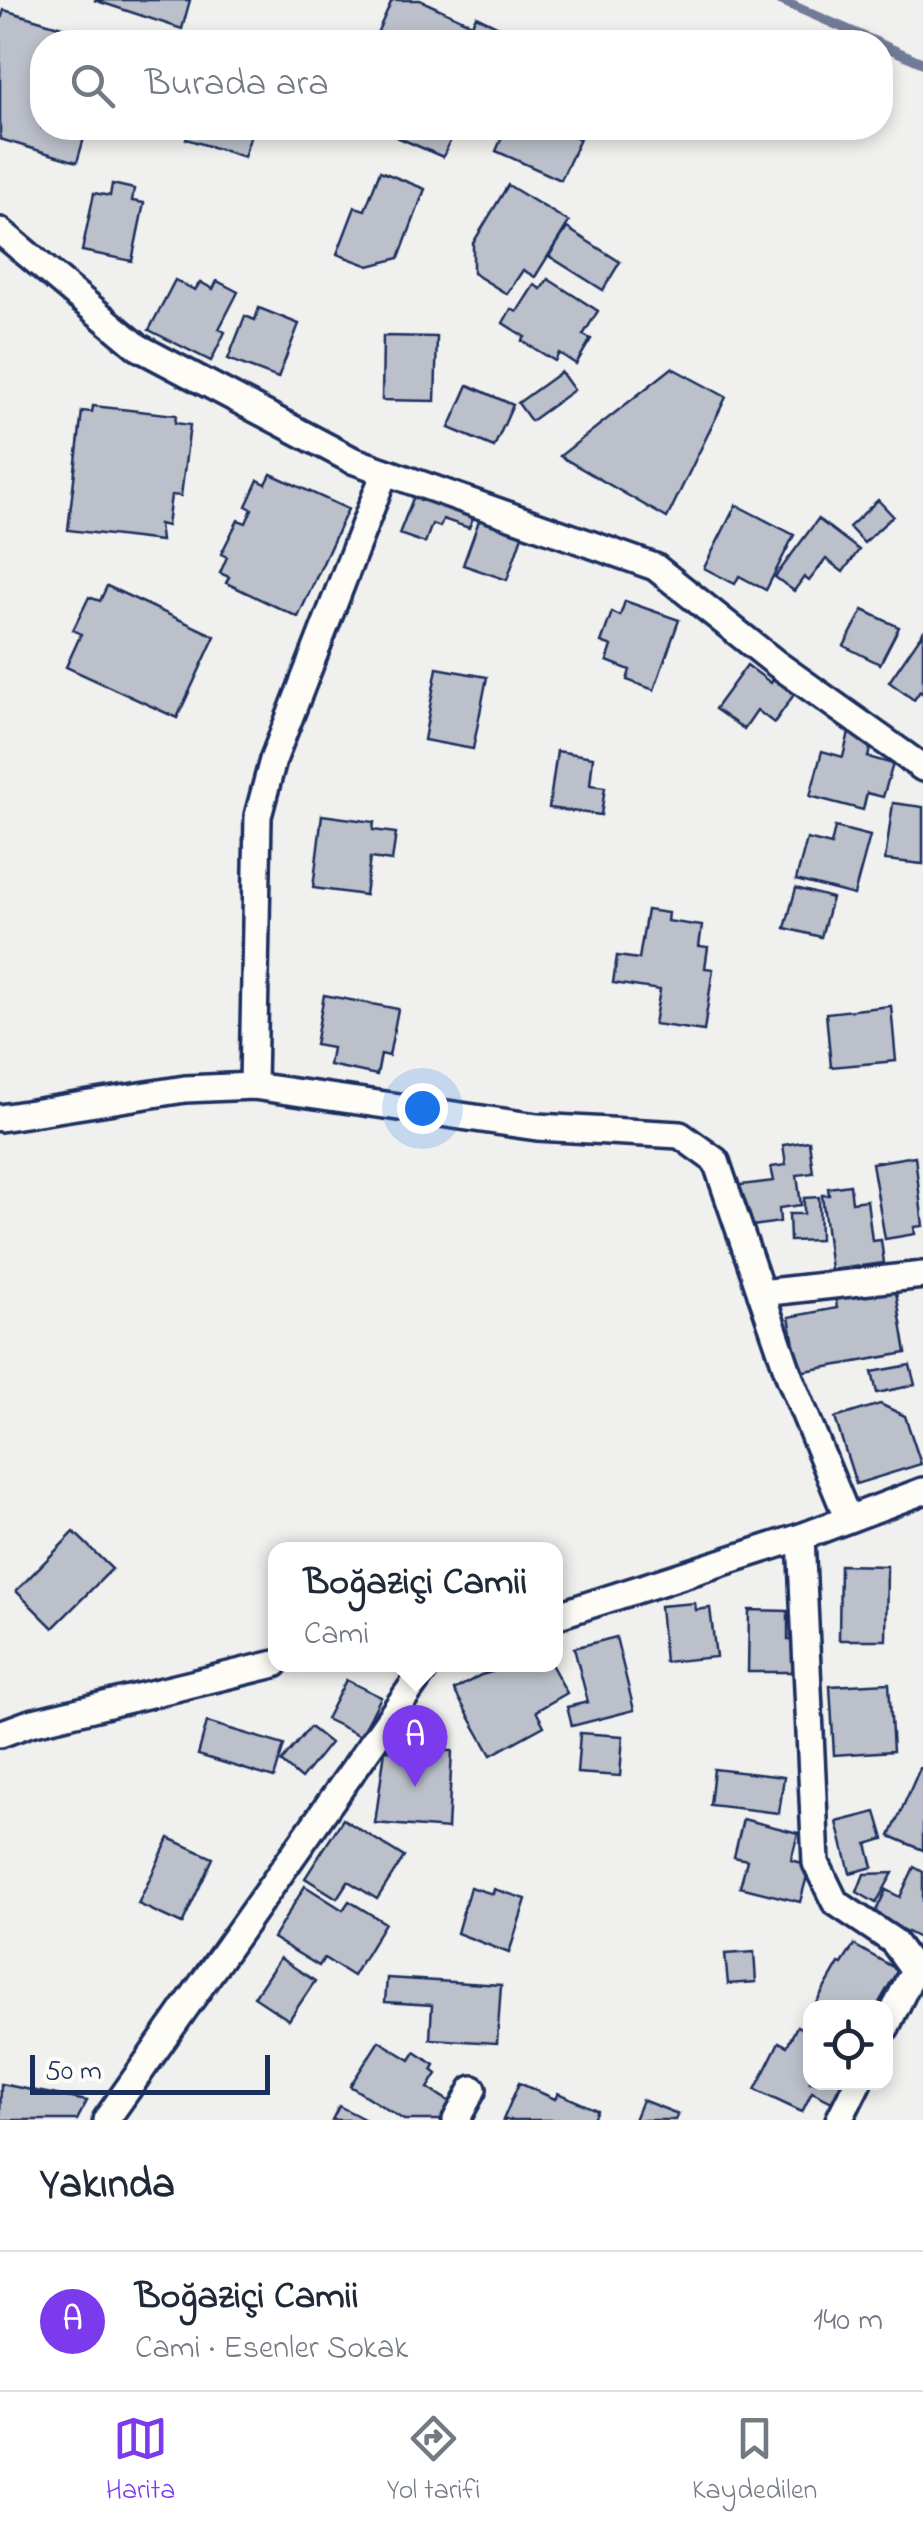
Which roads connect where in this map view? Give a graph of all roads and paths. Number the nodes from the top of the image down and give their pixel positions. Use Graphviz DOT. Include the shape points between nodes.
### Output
graph roads {
  1 [pos="0,231"];
  2 [pos="385,472"];
  3 [pos="923,768"];
  4 [pos="254,1086"];
  5 [pos="0,1118"];
  6 [pos="923,1275"];
  7 [pos="761,1292"];
  8 [pos="923,1492"];
  9 [pos="848,1519"];
  10 [pos="800,1537"];
  11 [pos="563,1613"];
  12 [pos="268,1666"];
  13 [pos="422,1672"];
  14 [pos="0,1734"];
  15 [pos="893,2013"];
  16 [pos="473,2089"];
  17 [pos="854,2090"];
  18 [pos="106,2120"];
  19 [pos="456,2120"];
  20 [pos="839,2120"];
  1 -- 2 [label="street" via="138,347"];
  2 -- 3 [label="street" via="655,567"];
  2 -- 4 [label="street" via="273,760 258,816"];
  4 -- 5 [label="street" via="186,1089"];
  4 -- 7 [label="street" via="537,1126 680,1135 716,1161"];
  6 -- 7 [label="street"];
  7 -- 9 [label="street"];
  8 -- 9 [label="street"];
  9 -- 10 [label="street"];
  10 -- 11 [label="street"];
  10 -- 15 [label="street" via="816,1863 835,1902 893,1941 914,1970"];
  12 -- 14 [label="street"];
  13 -- 18 [label="street"];
  16 -- 19 [label="street"];
  17 -- 20 [label="street"];
}
